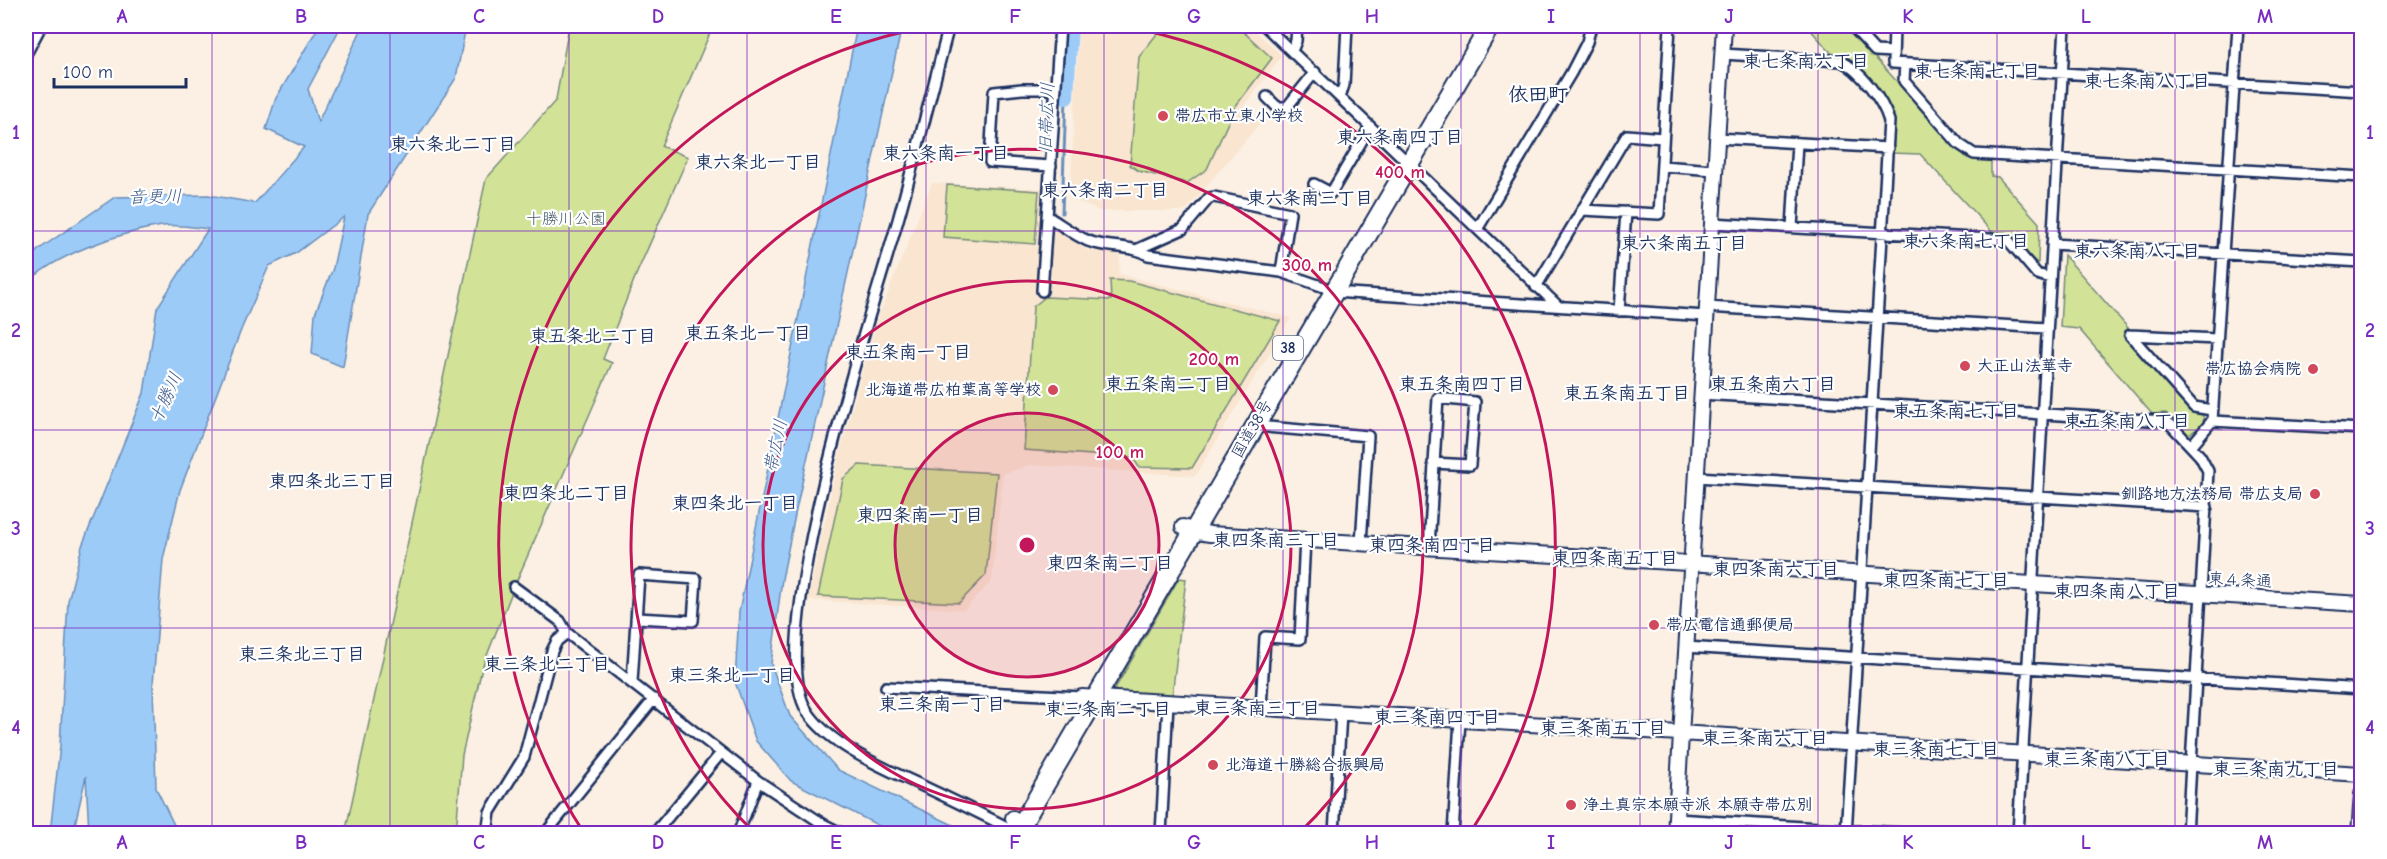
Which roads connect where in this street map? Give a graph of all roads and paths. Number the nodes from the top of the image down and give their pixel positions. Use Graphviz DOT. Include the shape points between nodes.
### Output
graph roads {
  1 [pos="41,26"];
  2 [pos="949,26"];
  3 [pos="1060,26"];
  4 [pos="1265,26"];
  5 [pos="1297,26"];
  6 [pos="1347,26"];
  7 [pos="1478,26"];
  8 [pos="1490,26"];
  9 [pos="1591,26"];
  10 [pos="1670,26"];
  11 [pos="1724,26"];
  12 [pos="1852,26"];
  13 [pos="1894,26"];
  14 [pos="2065,26"];
  15 [pos="2238,26"];
  16 [pos="1292,51"];
  17 [pos="1893,52"];
  18 [pos="26,54"];
  19 [pos="1722,54"];
  20 [pos="1905,64"];
  21 [pos="1315,72"];
  22 [pos="2062,73"];
  23 [pos="2234,85"];
  24 [pos="1056,89"];
  25 [pos="2361,91"];
  26 [pos="1267,97"];
  27 [pos="1340,97"];
  28 [pos="1370,127"];
  29 [pos="1664,138"];
  30 [pos="1717,138"];
  31 [pos="1797,143"];
  32 [pos="1888,148"];
  33 [pos="2057,159"];
  34 [pos="1404,160"];
  35 [pos="1051,166"];
  36 [pos="1662,166"];
  37 [pos="1714,170"];
  38 [pos="2228,170"];
  39 [pos="2361,177"];
  40 [pos="1314,184"];
  41 [pos="1582,210"];
  42 [pos="1626,212"];
  43 [pos="1047,216"];
  44 [pos="1711,223"];
  45 [pos="1478,228"];
  46 [pos="1792,228"];
  47 [pos="1882,234"];
  48 [pos="2052,244"];
  49 [pos="1138,249"];
  50 [pos="2223,254"];
  51 [pos="2361,262"];
  52 [pos="1281,272"];
  53 [pos="2050,278"];
  54 [pos="1536,287"];
  55 [pos="1328,290"];
  56 [pos="1042,291"];
  57 [pos="1558,306"];
  58 [pos="1619,311"];
  59 [pos="1706,311"];
  60 [pos="1877,319"];
  61 [pos="2047,328"];
  62 [pos="2217,339"];
  63 [pos="1701,394"];
  64 [pos="1872,404"];
  65 [pos="2212,410"];
  66 [pos="2042,414"];
  67 [pos="2212,421"];
  68 [pos="1254,426"];
  69 [pos="2361,429"];
  70 [pos="2191,446"];
  71 [pos="1433,463"];
  72 [pos="1696,477"];
  73 [pos="1867,489"];
  74 [pos="2038,497"];
  75 [pos="2207,507"];
  76 [pos="1188,529"];
  77 [pos="1305,539"];
  78 [pos="1361,543"];
  79 [pos="1429,547"];
  80 [pos="1691,563"];
  81 [pos="1862,573"];
  82 [pos="2032,584"];
  83 [pos="514,587"];
  84 [pos="2202,594"];
  85 [pos="2361,603"];
  86 [pos="636,618"];
  87 [pos="567,633"];
  88 [pos="1686,647"];
  89 [pos="1856,657"];
  90 [pos="2027,668"];
  91 [pos="2196,678"];
  92 [pos="632,682"];
  93 [pos="886,687"];
  94 [pos="2361,689"];
  95 [pos="1088,697"];
  96 [pos="654,699"];
  97 [pos="1168,703"];
  98 [pos="1261,709"];
  99 [pos="1341,713"];
  100 [pos="1460,720"];
  101 [pos="1680,733"];
  102 [pos="1851,744"];
  103 [pos="721,753"];
  104 [pos="2022,754"];
  105 [pos="2191,764"];
  106 [pos="2361,774"];
  107 [pos="758,781"];
  108 [pos="2361,794"];
  109 [pos="1676,819"];
  110 [pos="1017,829"];
  111 [pos="1846,832"];
  112 [pos="487,834"];
  113 [pos="545,834"];
  114 [pos="654,834"];
  115 [pos="738,834"];
  116 [pos="843,834"];
  117 [pos="1161,834"];
  118 [pos="1334,834"];
  119 [pos="1453,834"];
  120 [pos="1675,834"];
  121 [pos="1918,834"];
  122 [pos="2018,834"];
  123 [pos="2187,834"];
  124 [pos="2359,834"];
  1 -- 18 [label="street"];
  2 -- 110 [label="street" via="816,521 798,609 796,679 806,710 836,739 882,767"];
  3 -- 24 [label="street"];
  4 -- 16 [label="street"];
  5 -- 16 [label="street"];
  6 -- 27 [label="street"];
  7 -- 34 [label="highway, 国道38号 / 38"];
  8 -- 34 [label="highway, 国道38号 / 38"];
  9 -- 45 [label="street" via="1571,73"];
  10 -- 29 [label="street"];
  11 -- 19 [label="street"];
  12 -- 17 [label="street" via="1875,51"];
  13 -- 17 [label="street"];
  14 -- 22 [label="street"];
  15 -- 23 [label="street"];
  16 -- 21 [label="street"];
  17 -- 20 [label="street" via="1893,63"];
  19 -- 30 [label="street"];
  19 -- 32 [label="street" via="1840,61 1850,65 1885,108 1889,121"];
  20 -- 22 [label="street"];
  20 -- 33 [label="street" via="1904,81 1966,151"];
  21 -- 26 [label="street" via="1287,107 1277,107"];
  21 -- 27 [label="street"];
  22 -- 23 [label="street"];
  22 -- 33 [label="street"];
  23 -- 25 [label="street"];
  23 -- 38 [label="street"];
  24 -- 35 [label="street"];
  24 -- 35 [label="street" via="994,92 990,162"];
  27 -- 28 [label="street"];
  28 -- 34 [label="street"];
  28 -- 40 [label="street" via="1331,193"];
  29 -- 36 [label="street"];
  29 -- 41 [label="street" via="1627,135"];
  30 -- 31 [label="street"];
  30 -- 37 [label="street"];
  31 -- 32 [label="street"];
  31 -- 46 [label="street"];
  32 -- 47 [label="street"];
  33 -- 38 [label="street"];
  33 -- 48 [label="street"];
  34 -- 45 [label="street"];
  34 -- 55 [label="highway, 国道38号 / 38"];
  35 -- 43 [label="street"];
  36 -- 37 [label="street"];
  36 -- 42 [label="street" via="1659,214"];
  37 -- 44 [label="street"];
  38 -- 39 [label="street"];
  38 -- 50 [label="street"];
  41 -- 42 [label="street"];
  41 -- 54 [label="street"];
  42 -- 58 [label="street"];
  43 -- 49 [label="street" via="1087,241"];
  43 -- 56 [label="street"];
  44 -- 46 [label="street"];
  44 -- 59 [label="street"];
  45 -- 54 [label="street"];
  46 -- 47 [label="street"];
  47 -- 53 [label="street" via="2008,240 2037,274"];
  47 -- 60 [label="street"];
  48 -- 50 [label="street"];
  48 -- 53 [label="street"];
  49 -- 52 [label="street" via="1148,255"];
  49 -- 52 [label="street" via="1183,230 1214,197 1290,213"];
  50 -- 51 [label="street"];
  50 -- 62 [label="street"];
  52 -- 55 [label="street"];
  53 -- 61 [label="street"];
  54 -- 57 [label="street"];
  55 -- 57 [label="street"];
  55 -- 68 [label="highway, 国道38号 / 38"];
  55 -- 76 [label="highway, 国道38号 / 38"];
  57 -- 58 [label="street"];
  58 -- 59 [label="street"];
  59 -- 60 [label="street"];
  59 -- 63 [label="street"];
  60 -- 61 [label="street"];
  60 -- 64 [label="street"];
  61 -- 66 [label="street"];
  62 -- 65 [label="street"];
  62 -- 65 [label="street" via="2130,335 2194,407"];
  63 -- 64 [label="street"];
  63 -- 72 [label="street"];
  64 -- 66 [label="street"];
  64 -- 73 [label="street"];
  65 -- 67 [label="street"];
  66 -- 70 [label="street" via="2165,422"];
  66 -- 74 [label="street"];
  67 -- 69 [label="street"];
  67 -- 70 [label="street"];
  68 -- 76 [label="highway, 国道38号 / 38"];
  68 -- 78 [label="street" via="1368,436"];
  70 -- 75 [label="street" via="2208,471"];
  71 -- 71 [label="street" via="1438,398 1475,402 1470,465"];
  71 -- 79 [label="street"];
  72 -- 73 [label="street"];
  72 -- 80 [label="street"];
  73 -- 74 [label="street"];
  73 -- 81 [label="street"];
  74 -- 75 [label="street"];
  74 -- 82 [label="street"];
  75 -- 84 [label="street"];
  76 -- 77 [label="street, 東４条通"];
  76 -- 95 [label="highway, 国道38号 / 38"];
  77 -- 78 [label="street, 東４条通"];
  77 -- 98 [label="street" via="1300,639 1265,637"];
  78 -- 79 [label="street, 東４条通"];
  79 -- 80 [label="street, 東４条通"];
  80 -- 81 [label="street, 東４条通"];
  80 -- 88 [label="street"];
  81 -- 82 [label="street, 東４条通"];
  81 -- 89 [label="street"];
  82 -- 84 [label="street, 東４条通"];
  82 -- 90 [label="street"];
  83 -- 87 [label="street" via="560,621"];
  84 -- 85 [label="street, 東４条通"];
  84 -- 91 [label="street"];
  86 -- 86 [label="street" via="693,621 696,579 639,575"];
  86 -- 92 [label="street"];
  87 -- 92 [label="street"];
  87 -- 112 [label="street" via="552,651 524,757 490,812"];
  88 -- 89 [label="street"];
  88 -- 101 [label="street"];
  89 -- 90 [label="street"];
  89 -- 102 [label="street"];
  90 -- 91 [label="street"];
  90 -- 104 [label="street"];
  91 -- 94 [label="street"];
  91 -- 105 [label="street"];
  92 -- 96 [label="street"];
  93 -- 95 [label="street"];
  95 -- 97 [label="street"];
  95 -- 110 [label="highway, 国道38号 / 38"];
  96 -- 103 [label="street"];
  96 -- 113 [label="street"];
  97 -- 98 [label="street"];
  97 -- 117 [label="street"];
  98 -- 99 [label="street"];
  99 -- 100 [label="street"];
  99 -- 118 [label="street"];
  100 -- 101 [label="street"];
  100 -- 119 [label="street"];
  101 -- 102 [label="street"];
  101 -- 109 [label="street"];
  102 -- 104 [label="street"];
  102 -- 111 [label="street"];
  103 -- 107 [label="street"];
  103 -- 114 [label="street"];
  104 -- 105 [label="street"];
  104 -- 122 [label="street"];
  105 -- 106 [label="street"];
  105 -- 123 [label="street"];
  107 -- 115 [label="street"];
  107 -- 116 [label="street"];
  108 -- 124 [label="street"];
  109 -- 111 [label="street"];
  109 -- 120 [label="street"];
  111 -- 121 [label="street"];
}
